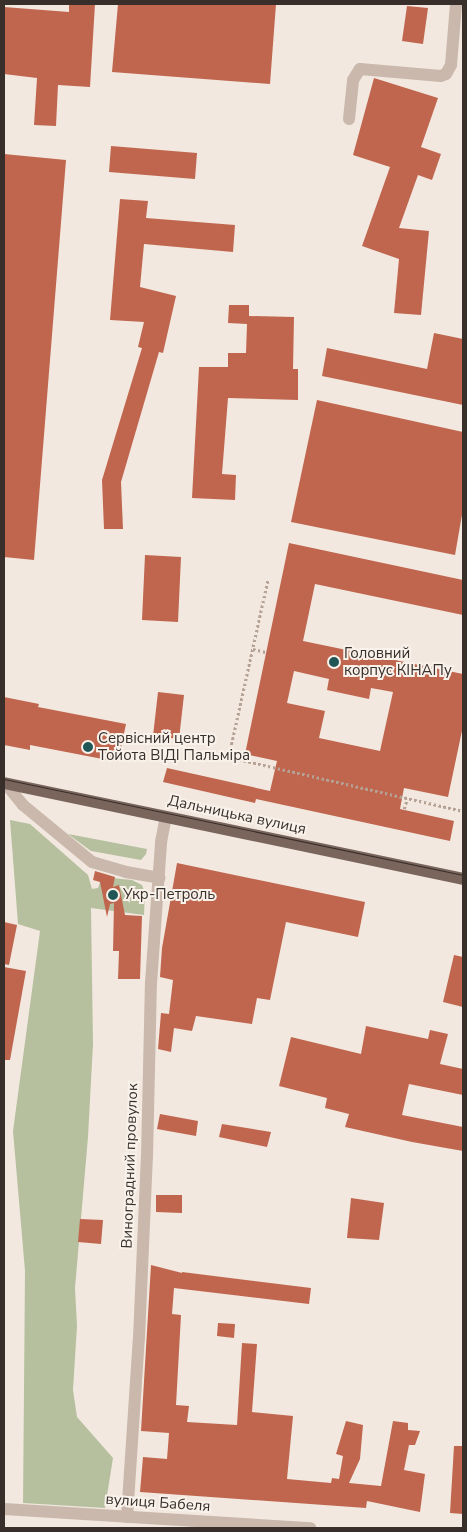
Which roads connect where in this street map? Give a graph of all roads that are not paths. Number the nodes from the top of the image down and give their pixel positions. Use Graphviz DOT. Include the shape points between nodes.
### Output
graph roads {
  1 [pos="456,4"];
  2 [pos="349,119"];
  3 [pos="5,783"];
  4 [pos="166,817"];
  5 [pos="159,878"];
  6 [pos="463,878"];
  7 [pos="4,1509"];
  8 [pos="127,1517"];
  9 [pos="310,1528"];
  1 -- 2 [label="street" via="451,65 446,74 360,69 353,80"];
  3 -- 4 [label="main road, Дальницька вулиця"];
  3 -- 5 [label="street" via="23,805 92,862"];
  4 -- 5 [label="street, Виноградний провулок"];
  4 -- 6 [label="main road, Дальницька вулиця"];
  5 -- 8 [label="street, Виноградний провулок" via="151,983 140,1329"];
  7 -- 8 [label="street, вулиця Бабеля"];
  8 -- 9 [label="street, вулиця Бабеля"];
}
